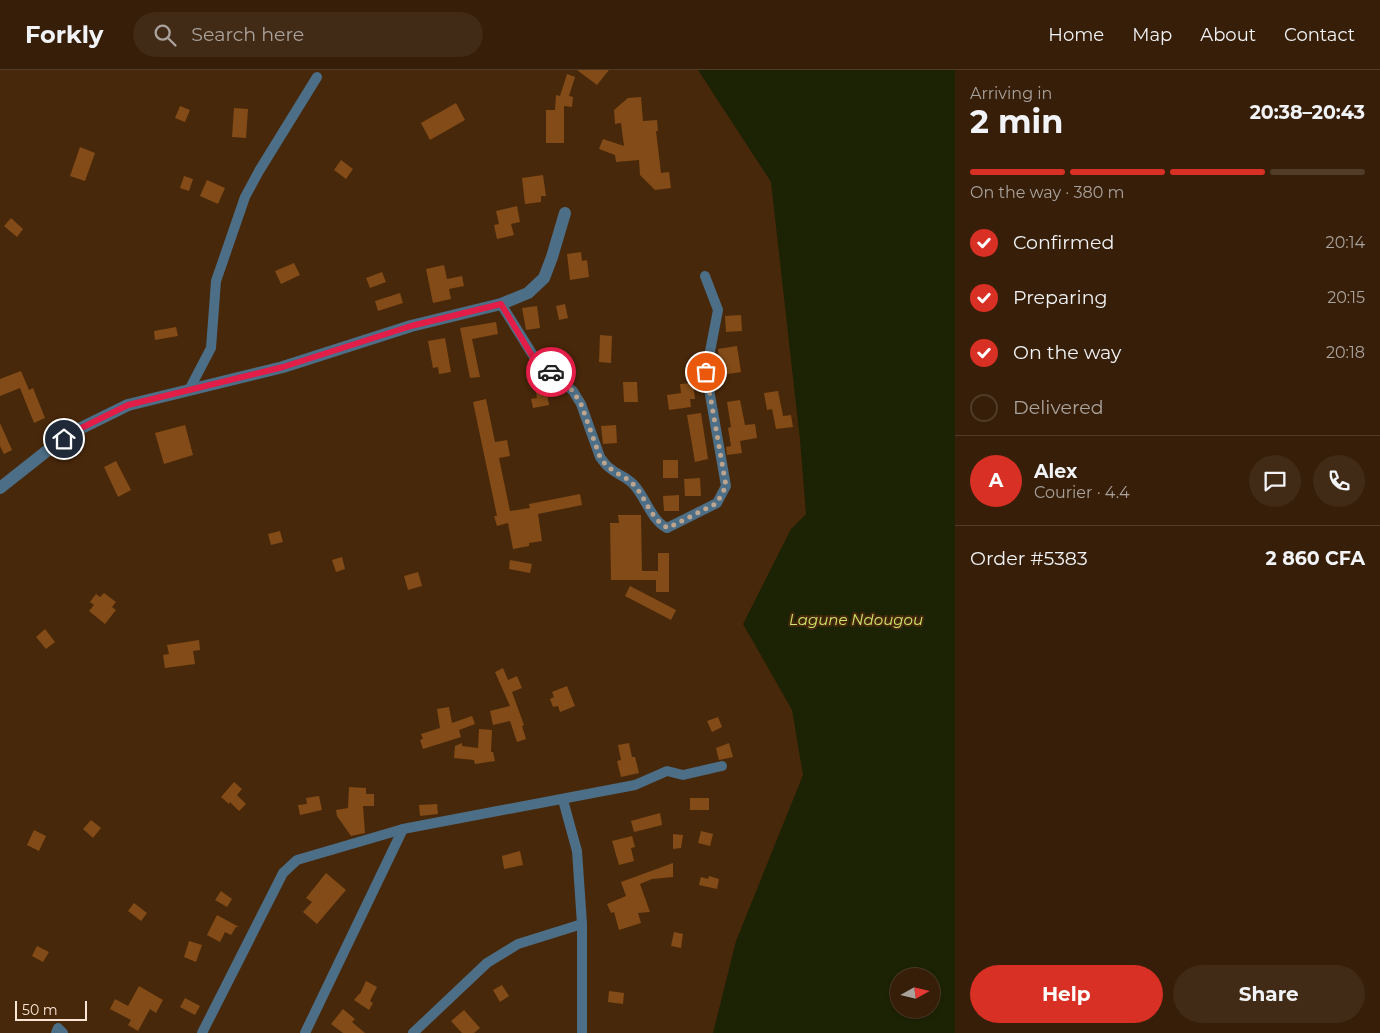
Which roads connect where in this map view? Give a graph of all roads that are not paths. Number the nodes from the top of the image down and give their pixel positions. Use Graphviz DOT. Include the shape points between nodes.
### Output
graph roads {
  1 [pos="317,77"];
  2 [pos="565,213"];
  3 [pos="704,276"];
  4 [pos="501,304"];
  5 [pos="189,390"];
  6 [pos="0,488"];
  7 [pos="722,766"];
  8 [pos="563,800"];
  9 [pos="403,830"];
  10 [pos="582,924"];
  11 [pos="56,1033"];
  12 [pos="63,1033"];
  13 [pos="202,1033"];
  14 [pos="305,1033"];
  15 [pos="413,1033"];
  16 [pos="582,1033"];
  1 -- 5 [label="street" via="245,197 216,281 211,348"];
  2 -- 4 [label="street" via="544,278 528,293"];
  3 -- 4 [label="street" via="718,310 706,372 726,486 717,503 668,528 660,525 630,480 610,469 600,457 573,391 536,360"];
  4 -- 5 [label="street" via="411,326 283,367"];
  5 -- 6 [label="street" via="128,405 67,435"];
  7 -- 8 [label="street" via="683,775 667,771 635,785"];
  8 -- 9 [label="street"];
  8 -- 10 [label="street" via="578,850"];
  9 -- 13 [label="street" via="297,860 283,873"];
  9 -- 14 [label="street"];
  10 -- 15 [label="street" via="518,944 487,963"];
  10 -- 16 [label="street"];
  11 -- 12 [label="street" via="58,1028"];
}
